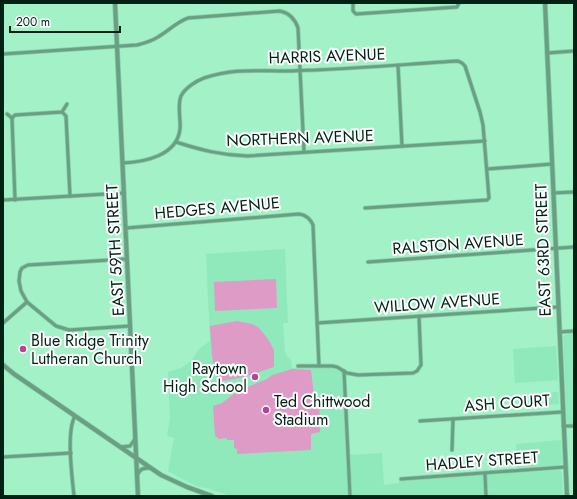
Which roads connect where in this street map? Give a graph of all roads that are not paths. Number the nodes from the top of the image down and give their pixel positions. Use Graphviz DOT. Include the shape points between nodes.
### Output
graph roads {
  1 [pos="115,3"];
  2 [pos="353,3"];
  3 [pos="545,3"];
  4 [pos="459,4"];
  5 [pos="117,46"];
  6 [pos="574,51"];
  7 [pos="547,53"];
  8 [pos="3,54"];
  9 [pos="398,65"];
  10 [pos="300,70"];
  11 [pos="67,104"];
  12 [pos="62,112"];
  13 [pos="7,114"];
  14 [pos="12,118"];
  15 [pos="485,141"];
  16 [pos="176,142"];
  17 [pos="402,146"];
  18 [pos="304,152"];
  19 [pos="123,163"];
  20 [pos="552,164"];
  21 [pos="487,169"];
  22 [pos="574,192"];
  23 [pos="124,193"];
  24 [pos="553,193"];
  25 [pos="70,196"];
  26 [pos="3,200"];
  27 [pos="15,200"];
  28 [pos="365,208"];
  29 [pos="126,228"];
  30 [pos="574,247"];
  31 [pos="555,248"];
  32 [pos="127,259"];
  33 [pos="368,262"];
  34 [pos="27,302"];
  35 [pos="558,307"];
  36 [pos="419,316"];
  37 [pos="3,323"];
  38 [pos="317,323"];
  39 [pos="130,326"];
  40 [pos="574,331"];
  41 [pos="559,332"];
  42 [pos="3,365"];
  43 [pos="298,366"];
  44 [pos="319,366"];
  45 [pos="344,371"];
  46 [pos="562,412"];
  47 [pos="75,416"];
  48 [pos="453,419"];
  49 [pos="420,421"];
  50 [pos="563,426"];
  51 [pos="574,426"];
  52 [pos="135,439"];
  53 [pos="121,447"];
  54 [pos="452,450"];
  55 [pos="71,453"];
  56 [pos="3,457"];
  57 [pos="136,458"];
  58 [pos="565,467"];
  59 [pos="152,468"];
  60 [pos="485,474"];
  61 [pos="137,478"];
  62 [pos="401,479"];
  63 [pos="74,496"];
  64 [pos="138,496"];
  65 [pos="212,496"];
  66 [pos="350,496"];
  67 [pos="486,496"];
  68 [pos="567,496"];
  1 -- 5 [label="street, EAST 59TH STREET"];
  2 -- 4 [label="street" via="354,14 456,7"];
  3 -- 7 [label="street, EAST 63RD STREET"];
  5 -- 8 [label="street"];
  5 -- 10 [label="street" via="150,42 188,18 280,11 292,18 298,28"];
  5 -- 19 [label="street, EAST 59TH STREET"];
  6 -- 7 [label="street"];
  7 -- 20 [label="street, EAST 63RD STREET"];
  9 -- 10 [label="street, HARRIS AVENUE"];
  9 -- 15 [label="street, HARRIS AVENUE" via="458,61 463,64 480,112"];
  9 -- 17 [label="street"];
  10 -- 16 [label="street, HARRIS AVENUE" via="239,70 203,78 192,84 181,97 180,131"];
  10 -- 18 [label="street"];
  11 -- 12 [label="street"];
  12 -- 14 [label="street" via="15,115"];
  12 -- 25 [label="street" via="66,116"];
  13 -- 14 [label="street"];
  14 -- 27 [label="street"];
  15 -- 17 [label="street, NORTHERN AVENUE"];
  15 -- 21 [label="street"];
  16 -- 18 [label="street, NORTHERN AVENUE" via="206,152 229,155"];
  16 -- 19 [label="street" via="152,159 138,163"];
  17 -- 18 [label="street, NORTHERN AVENUE"];
  19 -- 23 [label="street, EAST 59TH STREET"];
  20 -- 21 [label="street"];
  20 -- 24 [label="street, EAST 63RD STREET"];
  21 -- 28 [label="street" via="487,200"];
  22 -- 24 [label="street"];
  23 -- 25 [label="street"];
  23 -- 29 [label="street, EAST 59TH STREET"];
  24 -- 31 [label="street, EAST 63RD STREET"];
  25 -- 27 [label="street"];
  26 -- 27 [label="street"];
  29 -- 32 [label="street, EAST 59TH STREET"];
  29 -- 38 [label="street, HEDGES AVENUE" via="305,215 313,225"];
  30 -- 31 [label="street, RALSTON AVENUE"];
  31 -- 33 [label="street, RALSTON AVENUE"];
  31 -- 35 [label="street, EAST 63RD STREET"];
  32 -- 34 [label="street" via="25,266 20,272 19,281"];
  32 -- 39 [label="street, EAST 59TH STREET"];
  34 -- 37 [label="street"];
  34 -- 39 [label="street" via="46,320 62,329"];
  35 -- 36 [label="street, WILLOW AVENUE"];
  35 -- 41 [label="street, EAST 63RD STREET"];
  36 -- 38 [label="street, WILLOW AVENUE"];
  36 -- 45 [label="street" via="421,365 417,371 410,374 358,375"];
  38 -- 44 [label="street"];
  39 -- 52 [label="street, EAST 59TH STREET"];
  40 -- 41 [label="street"];
  41 -- 46 [label="street, EAST 63RD STREET"];
  42 -- 47 [label="street"];
  43 -- 44 [label="street"];
  44 -- 45 [label="street" via="332,366"];
  45 -- 66 [label="street"];
  46 -- 48 [label="street, ASH COURT"];
  46 -- 50 [label="street, EAST 63RD STREET"];
  47 -- 53 [label="street"];
  47 -- 55 [label="street" via="71,424"];
  48 -- 49 [label="street, ASH COURT"];
  48 -- 54 [label="street, ASH COURT"];
  50 -- 51 [label="street"];
  50 -- 58 [label="street, EAST 63RD STREET"];
  52 -- 53 [label="street" via="130,446"];
  52 -- 57 [label="street, EAST 59TH STREET"];
  53 -- 57 [label="street"];
  55 -- 56 [label="street"];
  55 -- 63 [label="street"];
  57 -- 59 [label="street"];
  57 -- 61 [label="street, EAST 59TH STREET"];
  58 -- 60 [label="street, HADLEY STREET"];
  58 -- 68 [label="street, EAST 63RD STREET"];
  59 -- 61 [label="street" via="143,468"];
  59 -- 65 [label="street" via="186,487"];
  60 -- 62 [label="street, HADLEY STREET"];
  60 -- 67 [label="street"];
  61 -- 64 [label="street, EAST 59TH STREET"];
}
